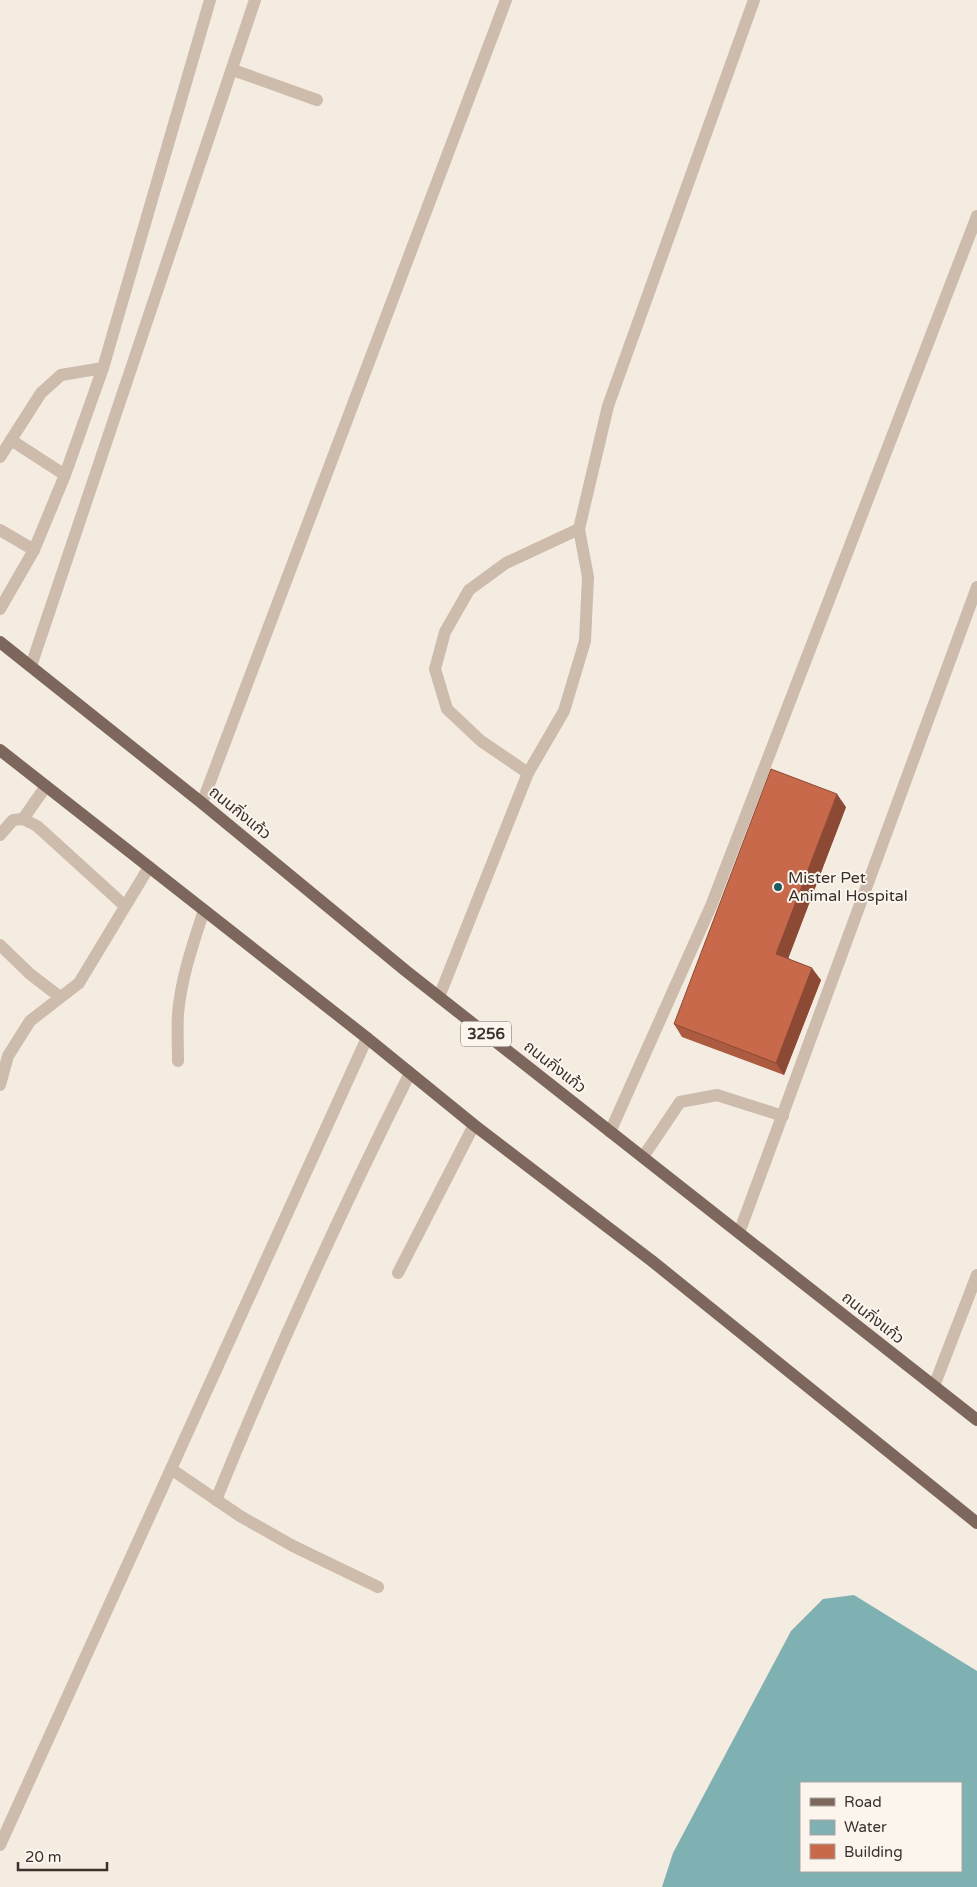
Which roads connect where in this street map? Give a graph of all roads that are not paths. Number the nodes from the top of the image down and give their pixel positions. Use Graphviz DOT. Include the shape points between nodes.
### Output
graph roads {
  1 [pos="210,0"];
  2 [pos="255,0"];
  3 [pos="506,0"];
  4 [pos="754,0"];
  5 [pos="233,70"];
  6 [pos="318,100"];
  7 [pos="977,216"];
  8 [pos="103,368"];
  9 [pos="11,440"];
  10 [pos="0,458"];
  11 [pos="65,475"];
  12 [pos="579,529"];
  13 [pos="0,530"];
  14 [pos="34,550"];
  15 [pos="977,587"];
  16 [pos="0,609"];
  17 [pos="0,642"];
  18 [pos="31,666"];
  19 [pos="0,750"];
  20 [pos="528,773"];
  21 [pos="46,786"];
  22 [pos="202,803"];
  23 [pos="23,818"];
  24 [pos="0,835"];
  25 [pos="149,867"];
  26 [pos="125,906"];
  27 [pos="204,910"];
  28 [pos="0,945"];
  29 [pos="60,997"];
  30 [pos="439,997"];
  31 [pos="367,1038"];
  32 [pos="178,1061"];
  33 [pos="410,1073"];
  34 [pos="0,1085"];
  35 [pos="782,1116"];
  36 [pos="474,1125"];
  37 [pos="610,1132"];
  38 [pos="643,1157"];
  39 [pos="739,1233"];
  40 [pos="398,1273"];
  41 [pos="977,1275"];
  42 [pos="934,1386"];
  43 [pos="977,1420"];
  44 [pos="171,1469"];
  45 [pos="216,1500"];
  46 [pos="977,1522"];
  47 [pos="378,1587"];
  48 [pos="0,1845"];
  1 -- 8 [label="street"];
  2 -- 5 [label="street"];
  3 -- 22 [label="street"];
  4 -- 12 [label="street" via="608,406"];
  5 -- 6 [label="street"];
  5 -- 18 [label="street"];
  7 -- 37 [label="street" via="711,906"];
  8 -- 9 [label="street" via="61,375 40,393"];
  8 -- 11 [label="street"];
  9 -- 10 [label="street"];
  9 -- 11 [label="street"];
  11 -- 14 [label="street"];
  12 -- 20 [label="street" via="588,577 585,641 564,711"];
  12 -- 20 [label="street" via="506,562 469,590 445,632 435,669 447,709 481,741"];
  13 -- 14 [label="street"];
  14 -- 16 [label="street"];
  15 -- 35 [label="street"];
  17 -- 18 [label="main road, ถนนกิ่งแก้ว / 3256"];
  18 -- 22 [label="main road, ถนนกิ่งแก้ว / 3256"];
  19 -- 21 [label="main road"];
  20 -- 30 [label="street"];
  21 -- 23 [label="street"];
  21 -- 25 [label="main road"];
  22 -- 30 [label="main road, ถนนกิ่งแก้ว / 3256"];
  23 -- 24 [label="street" via="13,820"];
  23 -- 26 [label="street" via="37,826"];
  25 -- 26 [label="street"];
  25 -- 27 [label="main road"];
  26 -- 29 [label="street" via="78,983"];
  27 -- 31 [label="main road"];
  27 -- 32 [label="street" via="183,983 178,1014"];
  28 -- 29 [label="street"];
  29 -- 34 [label="street" via="30,1021 8,1056"];
  30 -- 37 [label="main road, ถนนกิ่งแก้ว / 3256"];
  31 -- 33 [label="main road"];
  31 -- 44 [label="street"];
  33 -- 36 [label="main road"];
  33 -- 45 [label="street" via="294,1315"];
  35 -- 38 [label="street" via="717,1095 680,1102"];
  35 -- 39 [label="street"];
  36 -- 40 [label="street"];
  36 -- 46 [label="main road" via="652,1261"];
  37 -- 38 [label="main road, ถนนกิ่งแก้ว / 3256"];
  38 -- 39 [label="main road, ถนนกิ่งแก้ว / 3256"];
  39 -- 42 [label="main road, ถนนกิ่งแก้ว / 3256"];
  41 -- 42 [label="street"];
  42 -- 43 [label="main road, ถนนกิ่งแก้ว / 3256"];
  44 -- 45 [label="street"];
  44 -- 48 [label="street"];
  45 -- 47 [label="street" via="293,1546"];
}
